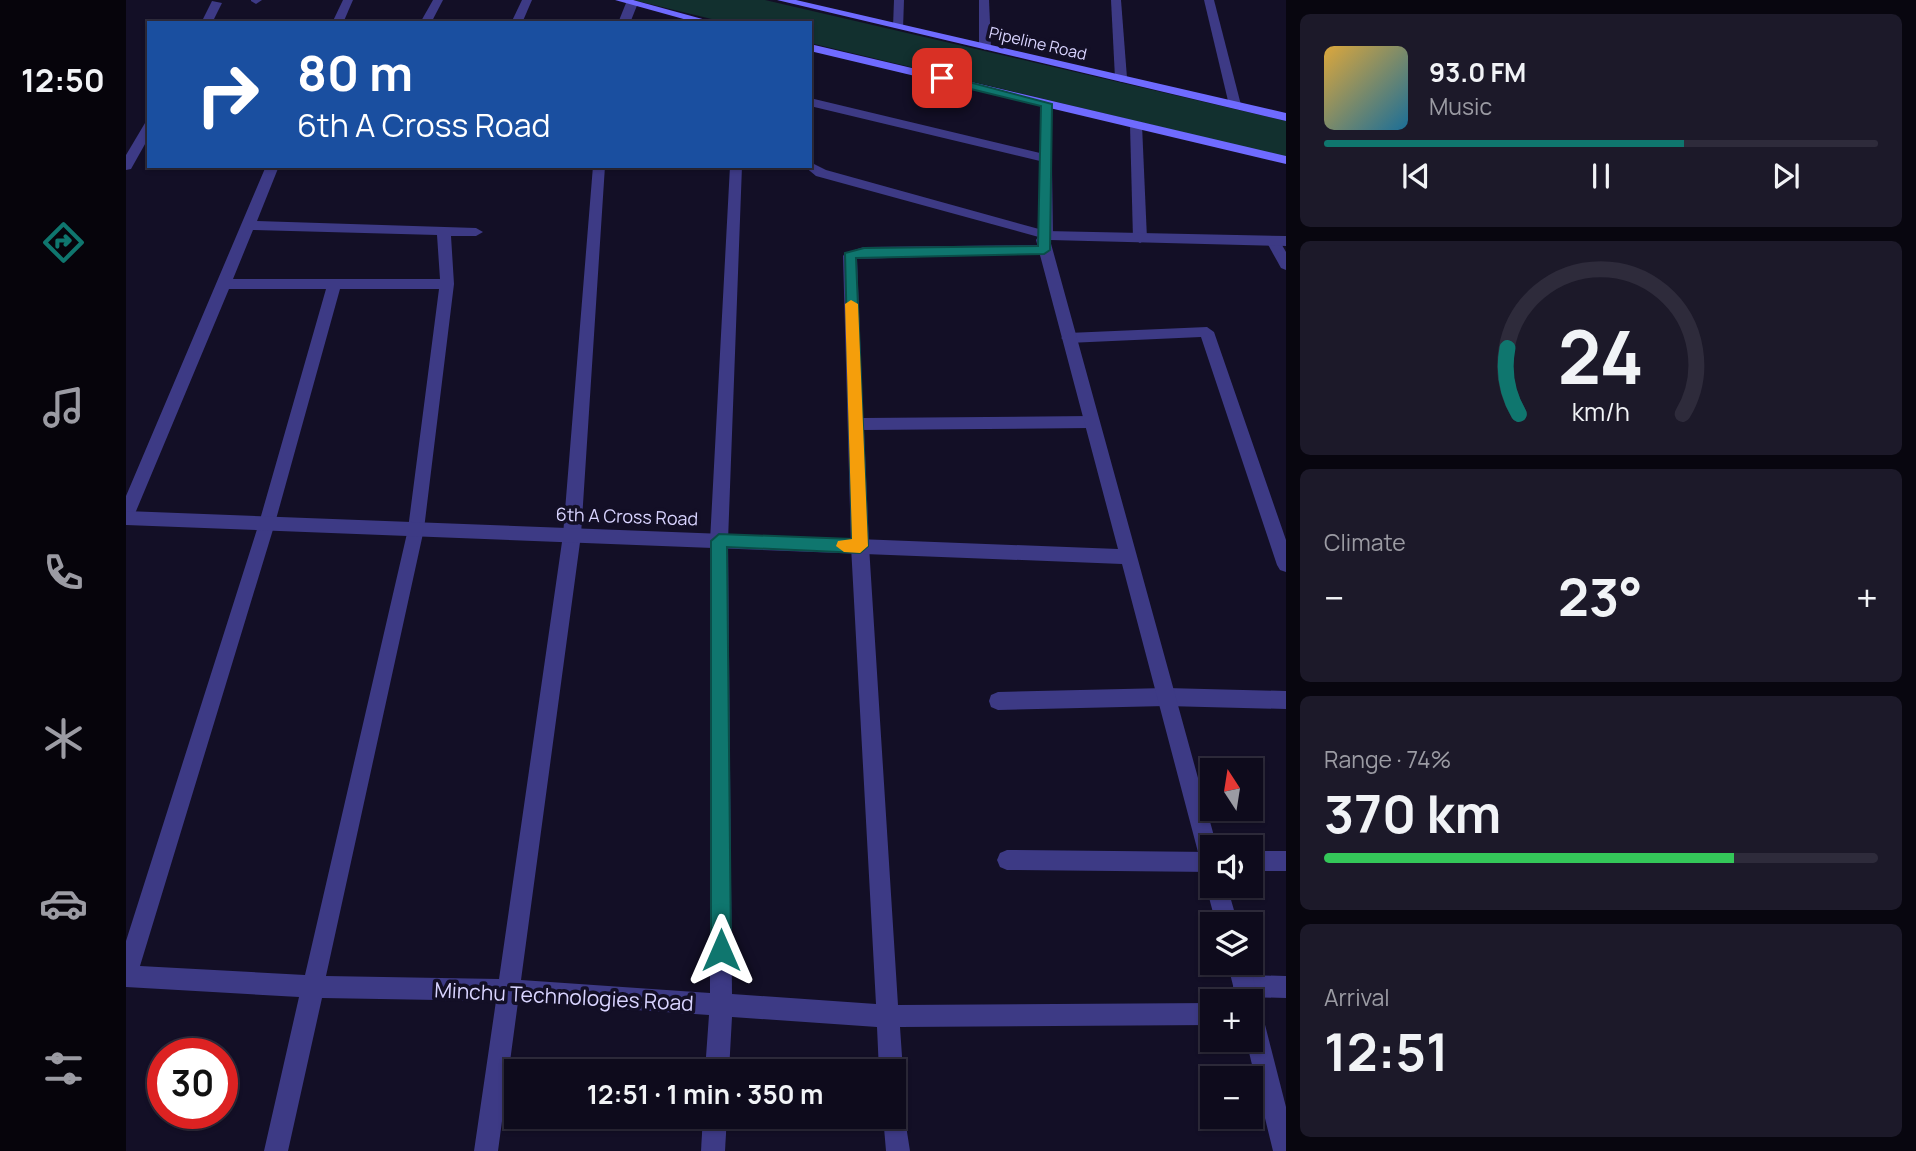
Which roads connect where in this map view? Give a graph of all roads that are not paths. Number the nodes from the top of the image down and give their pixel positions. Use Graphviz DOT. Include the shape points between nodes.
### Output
graph roads {
  1 [pos="348,0"];
  2 [pos="438,0"];
  3 [pos="527,0"];
  4 [pos="782,0"];
  5 [pos="899,0"];
  6 [pos="985,0"];
  7 [pos="1116,0"];
  8 [pos="1209,0"];
  9 [pos="626,1"];
  10 [pos="802,2"];
  11 [pos="216,3"];
  12 [pos="207,21"];
  13 [pos="338,21"];
  14 [pos="426,21"];
  15 [pos="517,21"];
  16 [pos="624,21"];
  17 [pos="704,21"];
  18 [pos="899,27"];
  19 [pos="812,47"];
  20 [pos="985,47"];
  21 [pos="1121,78"];
  22 [pos="812,102"];
  23 [pos="1047,104"];
  24 [pos="1235,105"];
  25 [pos="1286,117"];
  26 [pos="1136,125"];
  27 [pos="126,140"];
  28 [pos="145,140"];
  29 [pos="1046,158"];
  30 [pos="1286,160"];
  31 [pos="126,166"];
  32 [pos="812,167"];
  33 [pos="272,168"];
  34 [pos="599,168"];
  35 [pos="736,168"];
  36 [pos="248,225"];
  37 [pos="444,230"];
  38 [pos="476,232"];
  39 [pos="1140,239"];
  40 [pos="1280,241"];
  41 [pos="1045,243"];
  42 [pos="1286,265"];
  43 [pos="223,284"];
  44 [pos="447,284"];
  45 [pos="334,286"];
  46 [pos="1068,338"];
  47 [pos="1091,422"];
  48 [pos="855,424"];
  49 [pos="126,517"];
  50 [pos="267,523"];
  51 [pos="416,529"];
  52 [pos="572,535"];
  53 [pos="719,541"];
  54 [pos="860,546"];
  55 [pos="1127,557"];
  56 [pos="1286,565"];
  57 [pos="1166,697"];
  58 [pos="1286,700"];
  59 [pos="998,701"];
  60 [pos="1204,835"];
  61 [pos="1007,860"];
  62 [pos="1286,861"];
  63 [pos="1263,862"];
  64 [pos="1200,865"];
  65 [pos="126,976"];
  66 [pos="315,986"];
  67 [pos="1286,987"];
  68 [pos="507,990"];
  69 [pos="1263,990"];
  70 [pos="721,1004"];
  71 [pos="1200,1014"];
  72 [pos="887,1016"];
  73 [pos="1261,1052"];
  74 [pos="718,1059"];
  75 [pos="890,1059"];
  76 [pos="714,1129"];
  77 [pos="896,1129"];
  78 [pos="276,1151"];
  79 [pos="486,1151"];
  80 [pos="713,1151"];
  81 [pos="898,1151"];
  82 [pos="1285,1151"];
  1 -- 13 [label="street"];
  2 -- 14 [label="street"];
  3 -- 15 [label="street"];
  4 -- 10 [label="main road, Pipeline Road"];
  5 -- 18 [label="street"];
  6 -- 20 [label="street"];
  7 -- 21 [label="street"];
  8 -- 24 [label="street"];
  9 -- 16 [label="street"];
  9 -- 17 [label="main road"];
  10 -- 18 [label="main road, Pipeline Road"];
  11 -- 12 [label="street"];
  18 -- 20 [label="main road, Pipeline Road"];
  19 -- 23 [label="main road"];
  20 -- 21 [label="main road, Pipeline Road"];
  21 -- 24 [label="main road, Pipeline Road"];
  22 -- 29 [label="street"];
  23 -- 26 [label="main road"];
  23 -- 29 [label="street"];
  24 -- 25 [label="main road, Pipeline Road"];
  26 -- 30 [label="main road"];
  26 -- 39 [label="street"];
  27 -- 28 [label="street"];
  28 -- 31 [label="street"];
  29 -- 41 [label="street"];
  32 -- 41 [label="street"];
  33 -- 36 [label="street"];
  34 -- 52 [label="street"];
  35 -- 53 [label="street"];
  36 -- 37 [label="street"];
  36 -- 43 [label="street"];
  37 -- 38 [label="street"];
  37 -- 44 [label="street"];
  39 -- 40 [label="street"];
  39 -- 41 [label="street"];
  40 -- 42 [label="street"];
  41 -- 46 [label="street"];
  41 -- 48 [label="street" via="850,256"];
  43 -- 45 [label="street"];
  43 -- 49 [label="street"];
  44 -- 45 [label="street"];
  44 -- 51 [label="street"];
  45 -- 50 [label="street"];
  46 -- 47 [label="street"];
  46 -- 56 [label="street" via="1207,332"];
  47 -- 48 [label="street"];
  47 -- 55 [label="street"];
  48 -- 54 [label="street"];
  49 -- 50 [label="street, 6th A Cross Road"];
  50 -- 51 [label="street, 6th A Cross Road"];
  50 -- 65 [label="street"];
  51 -- 52 [label="street, 6th A Cross Road"];
  51 -- 66 [label="street"];
  52 -- 53 [label="street, 6th A Cross Road"];
  52 -- 68 [label="street"];
  53 -- 54 [label="street, 6th A Cross Road"];
  53 -- 70 [label="street"];
  54 -- 55 [label="street, 6th A Cross Road"];
  54 -- 72 [label="street"];
  55 -- 57 [label="street"];
  57 -- 58 [label="street"];
  57 -- 59 [label="street"];
  57 -- 60 [label="street"];
  61 -- 64 [label="street"];
  62 -- 63 [label="street"];
  65 -- 66 [label="street, Minchu Technologies Road"];
  66 -- 68 [label="street, Minchu Technologies Road"];
  66 -- 78 [label="street"];
  67 -- 69 [label="street"];
  68 -- 70 [label="street, Minchu Technologies Road"];
  68 -- 79 [label="street"];
  70 -- 72 [label="street, Minchu Technologies Road"];
  70 -- 74 [label="street"];
  71 -- 72 [label="street, Minchu Technologies Road"];
  72 -- 75 [label="street"];
  73 -- 82 [label="street"];
  76 -- 80 [label="street"];
  77 -- 81 [label="street"];
}
